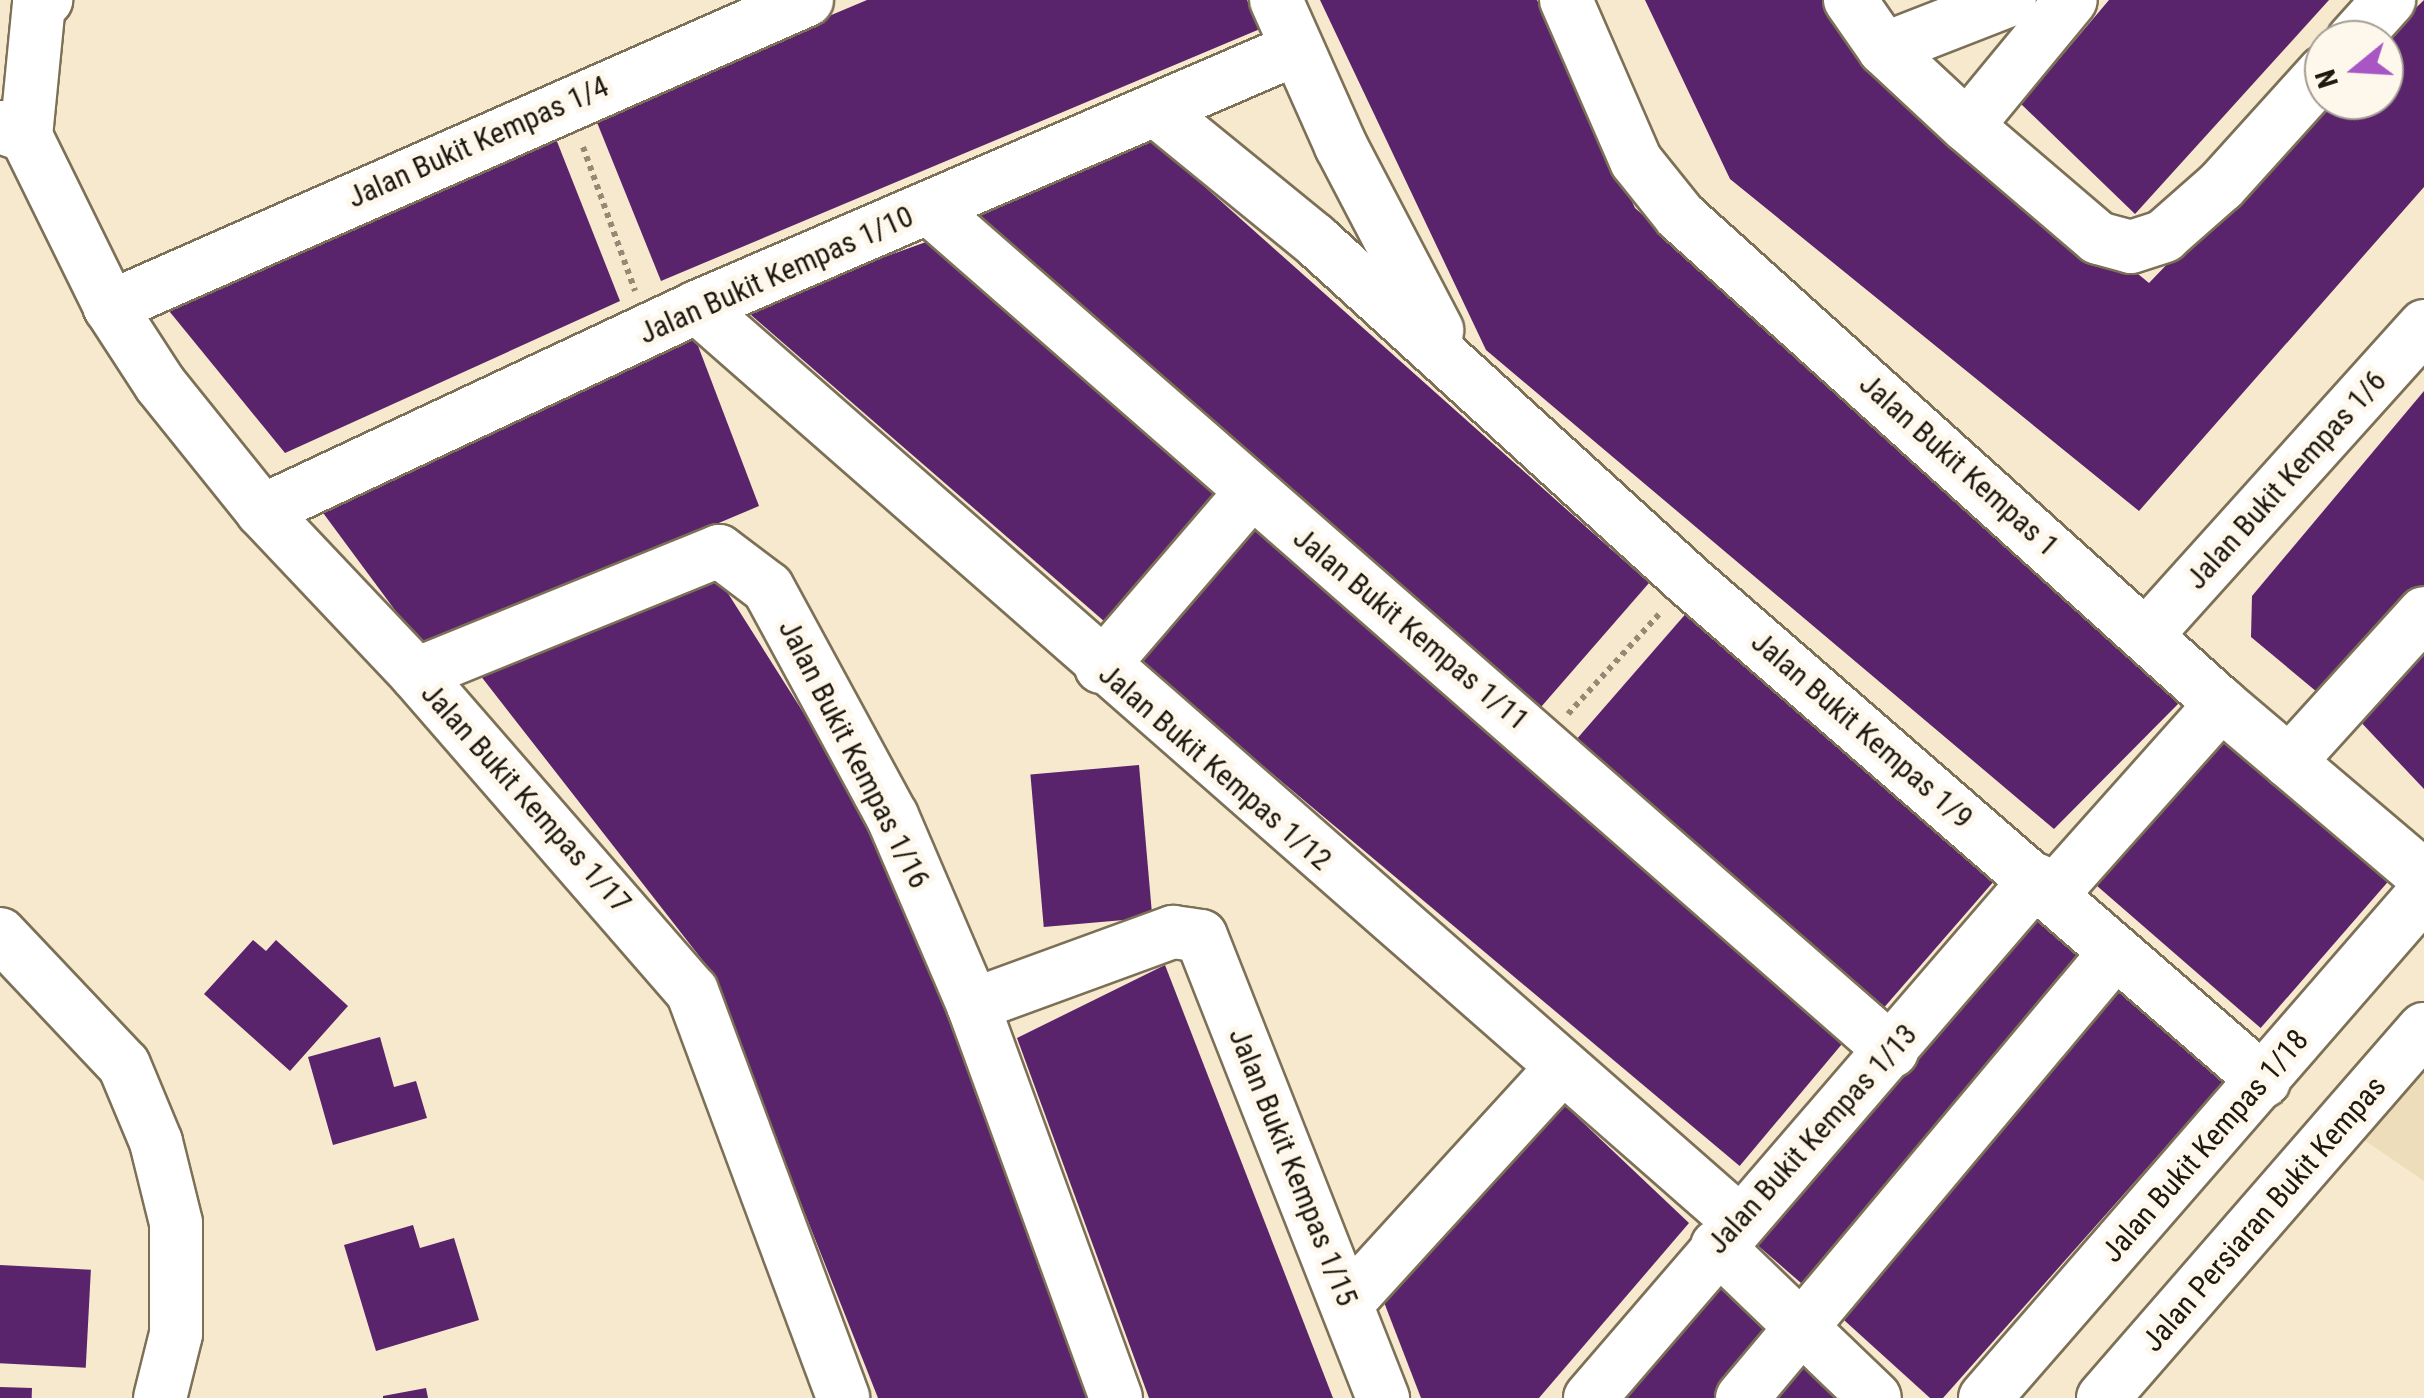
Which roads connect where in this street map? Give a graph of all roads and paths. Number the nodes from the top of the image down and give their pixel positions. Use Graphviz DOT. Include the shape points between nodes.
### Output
graph roads {
  1 [pos="46,0"];
  2 [pos="808,0"];
  3 [pos="1276,0"];
  4 [pos="1566,0"];
  5 [pos="1850,0"];
  6 [pos="2010,0"];
  7 [pos="2072,0"];
  8 [pos="2389,0"];
  9 [pos="2371,20"];
  10 [pos="1884,49"];
  11 [pos="1296,50"];
  12 [pos="2304,94"];
  13 [pos="566,102"];
  14 [pos="1157,112"];
  15 [pos="1967,126"];
  16 [pos="13,132"];
  17 [pos="930,208"];
  18 [pos="130,298"];
  19 [pos="697,307"];
  20 [pos="2424,326"];
  21 [pos="649,329"];
  22 [pos="1463,375"];
  23 [pos="1250,494"];
  24 [pos="262,511"];
  25 [pos="1689,581"];
  26 [pos="2424,613"];
  27 [pos="2148,633"];
  28 [pos="1100,667"];
  29 [pos="416,674"];
  30 [pos="2222,704"];
  31 [pos="1544,741"];
  32 [pos="2290,762"];
  33 [pos="2424,876"];
  34 [pos="2043,888"];
  35 [pos="2424,893"];
  36 [pos="0,934"];
  37 [pos="2115,953"];
  38 [pos="973,1005"];
  39 [pos="2424,1029"];
  40 [pos="1892,1051"];
  41 [pos="1560,1070"];
  42 [pos="2264,1081"];
  43 [pos="1728,1233"];
  44 [pos="1347,1302"];
  45 [pos="1804,1325"];
  46 [pos="160,1398"];
  47 [pos="843,1398"];
  48 [pos="1116,1398"];
  49 [pos="1382,1398"];
  50 [pos="1590,1398"];
  51 [pos="1742,1398"];
  52 [pos="1875,1398"];
  53 [pos="1985,1398"];
  54 [pos="2104,1398"];
  1 -- 16 [label="street" via="40,3"];
  2 -- 13 [label="street, Jalan Bukit Kempas 1/4"];
  3 -- 11 [label="street, Jalan Bukit Kempas 1/9"];
  4 -- 27 [label="street, Jalan Bukit Kempas 1" via="1636,161 1680,216"];
  5 -- 10 [label="street"];
  6 -- 10 [label="street"];
  7 -- 15 [label="street"];
  8 -- 9 [label="street"];
  10 -- 15 [label="street"];
  11 -- 14 [label="street, Jalan Bukit Kempas 1/10"];
  11 -- 22 [label="street, Jalan Bukit Kempas 1/9" via="1402,270"];
  12 -- 15 [label="street" via="2221,186 2164,236 2130,247 2098,238"];
  13 -- 18 [label="street, Jalan Bukit Kempas 1/4"];
  13 -- 21 [label="path"];
  14 -- 17 [label="street, Jalan Bukit Kempas 1/10"];
  14 -- 22 [label="street, Jalan Bukit Kempas 1/9" via="1314,239"];
  16 -- 18 [label="street, Jalan Bukit Kempas 1/17"];
  17 -- 19 [label="street, Jalan Bukit Kempas 1/10"];
  17 -- 23 [label="street, Jalan Bukit Kempas 1/11"];
  18 -- 24 [label="street, Jalan Bukit Kempas 1/17" via="160,384"];
  19 -- 21 [label="street, Jalan Bukit Kempas 1/10"];
  19 -- 28 [label="street, Jalan Bukit Kempas 1/12"];
  20 -- 27 [label="street, Jalan Bukit Kempas 1/6"];
  21 -- 24 [label="street, Jalan Bukit Kempas 1/10"];
  22 -- 25 [label="street, Jalan Bukit Kempas 1/9"];
  23 -- 28 [label="street"];
  23 -- 31 [label="street, Jalan Bukit Kempas 1/11"];
  24 -- 29 [label="street, Jalan Bukit Kempas 1/17"];
  25 -- 31 [label="path"];
  25 -- 34 [label="street, Jalan Bukit Kempas 1/9"];
  26 -- 32 [label="street"];
  27 -- 30 [label="street, Jalan Bukit Kempas 1"];
  28 -- 41 [label="street, Jalan Bukit Kempas 1/12"];
  29 -- 38 [label="street, Jalan Bukit Kempas 1/16" via="719,551 746,565 768,588 892,816"];
  29 -- 47 [label="street, Jalan Bukit Kempas 1/17" via="692,992"];
  30 -- 32 [label="street, Jalan Bukit Kempas 1"];
  30 -- 34 [label="street, Jalan Bukit Kempas 1/13"];
  31 -- 40 [label="street, Jalan Bukit Kempas 1/11"];
  32 -- 33 [label="street, Jalan Bukit Kempas 1"];
  34 -- 37 [label="street, Jalan Bukit Kempas 1/9"];
  34 -- 40 [label="street, Jalan Bukit Kempas 1/13"];
  35 -- 42 [label="street, Jalan Bukit Kempas 1/18"];
  36 -- 46 [label="street" via="124,1065 156,1142 176,1223 176,1334"];
  37 -- 42 [label="street, Jalan Bukit Kempas 1/9"];
  37 -- 45 [label="street"];
  38 -- 44 [label="street, Jalan Bukit Kempas 1/15" via="1172,932 1201,936"];
  38 -- 48 [label="street, Jalan Bukit Kempas 1/16"];
  39 -- 54 [label="street, Jalan Persiaran Bukit Kempas"];
  40 -- 43 [label="street, Jalan Bukit Kempas 1/13"];
  41 -- 43 [label="street, Jalan Bukit Kempas 1/12"];
  41 -- 44 [label="street"];
  42 -- 53 [label="street, Jalan Bukit Kempas 1/18"];
  43 -- 45 [label="street, Jalan Bukit Kempas 1/12"];
  43 -- 50 [label="street, Jalan Bukit Kempas 1/13"];
  44 -- 49 [label="street, Jalan Bukit Kempas 1/15"];
  45 -- 51 [label="street"];
  45 -- 52 [label="street, Jalan Bukit Kempas 1/12"];
}
